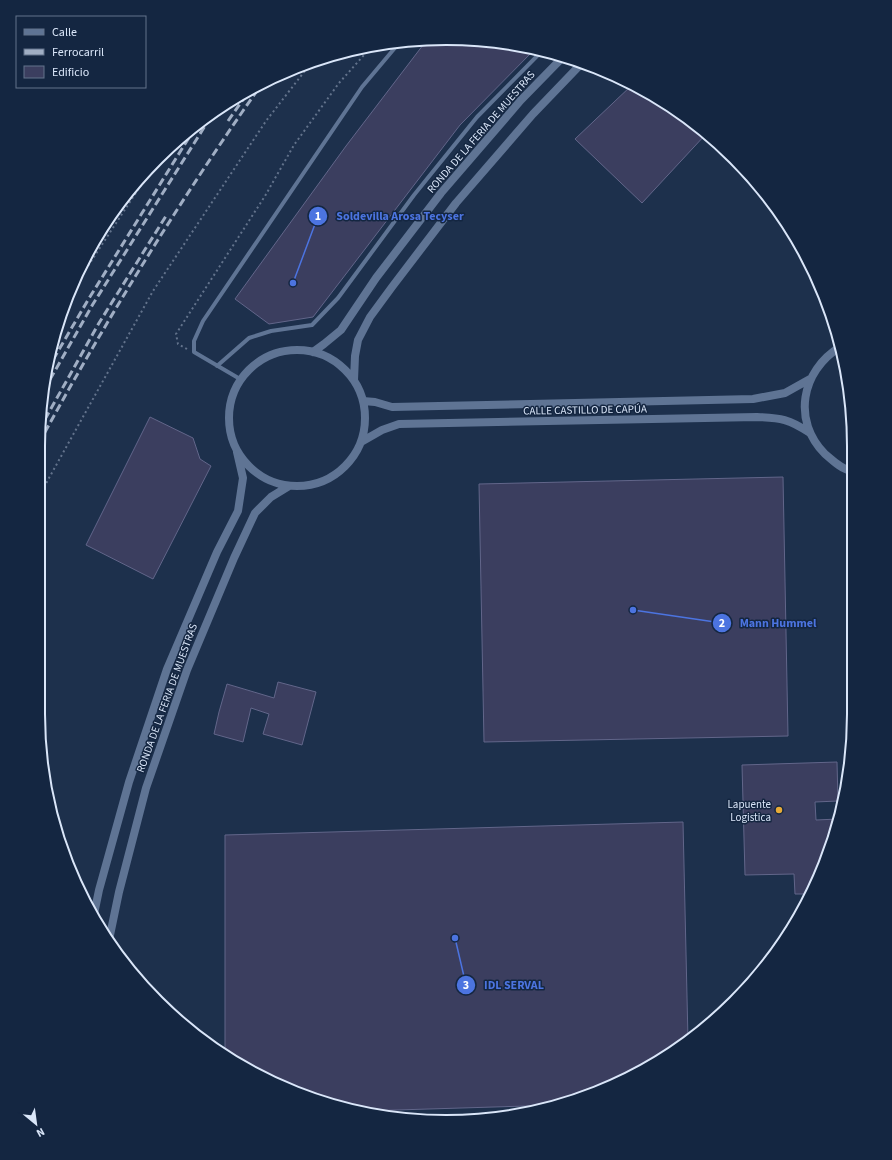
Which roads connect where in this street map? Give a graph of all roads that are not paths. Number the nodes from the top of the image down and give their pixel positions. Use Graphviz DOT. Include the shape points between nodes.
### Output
graph roads {
  1 [pos="395,48"];
  2 [pos="537,56"];
  3 [pos="559,61"];
  4 [pos="578,67"];
  5 [pos="835,350"];
  6 [pos="313,352"];
  7 [pos="217,366"];
  8 [pos="240,379"];
  9 [pos="810,379"];
  10 [pos="354,380"];
  11 [pos="363,401"];
  12 [pos="810,433"];
  13 [pos="361,442"];
  14 [pos="237,452"];
  15 [pos="847,471"];
  16 [pos="289,486"];
  17 [pos="95,908"];
  18 [pos="110,933"];
  1 -- 7 [label="lane" via="362,88 203,321 194,341 194,352"];
  2 -- 7 [label="lane" via="477,117 414,195 338,298 312,325 271,331 249,338"];
  3 -- 6 [label="street, RONDA DE LA FERIA DE MUESTRAS" via="441,193 376,278 341,330"];
  4 -- 10 [label="street, RONDA DE LA FERIA DE MUESTRAS" via="533,114 456,203 370,317 358,340"];
  5 -- 9 [label="street" via="819,365"];
  6 -- 8 [label="street, RONDA DE LA FERIA DE MUESTRAS" via="297,350 275,354 251,367"];
  6 -- 10 [label="street, RONDA DE LA FERIA DE MUESTRAS" via="343,367"];
  7 -- 8 [label="lane"];
  8 -- 14 [label="street, RONDA DE LA FERIA DE MUESTRAS" via="228,415 230,434"];
  9 -- 11 [label="street, CALLE CASTILLO DE CAPÚA" via="785,394 753,399 392,407"];
  9 -- 12 [label="street" via="805,397 805,415"];
  10 -- 11 [label="street, RONDA DE LA FERIA DE MUESTRAS"];
  11 -- 13 [label="street, RONDA DE LA FERIA DE MUESTRAS" via="366,417"];
  12 -- 13 [label="street, CALLE CASTILLO DE CAPÚA" via="795,423 779,418 757,417 399,424"];
  12 -- 15 [label="street" via="818,447"];
  13 -- 16 [label="street, RONDA DE LA FERIA DE MUESTRAS" via="353,458 325,481 307,486"];
  14 -- 16 [label="street, RONDA DE LA FERIA DE MUESTRAS" via="250,469 268,481"];
  14 -- 17 [label="street, RONDA DE LA FERIA DE MUESTRAS" via="243,478 238,511 217,552 167,670 129,782"];
  16 -- 18 [label="street, RONDA DE LA FERIA DE MUESTRAS" via="271,497 255,513 187,670 146,788"];
}
